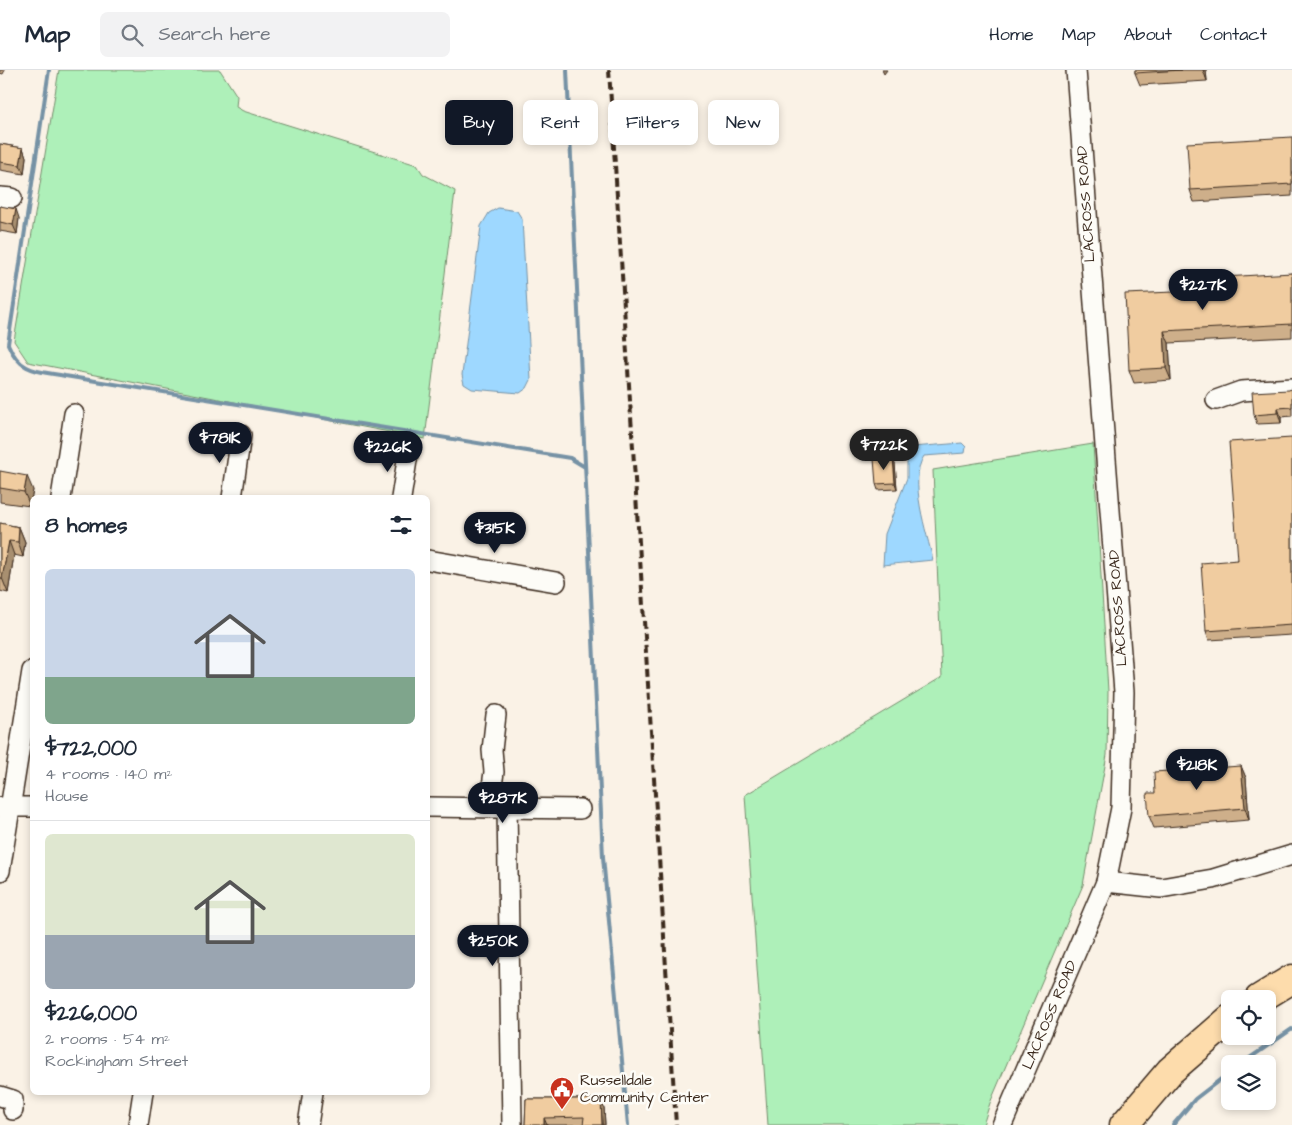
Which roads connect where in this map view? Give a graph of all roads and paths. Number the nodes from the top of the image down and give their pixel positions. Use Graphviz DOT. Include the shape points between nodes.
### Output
graph roads {
  1 [pos="1076,70"];
  2 [pos="1292,388"];
  3 [pos="1216,400"];
  4 [pos="74,414"];
  5 [pos="241,435"];
  6 [pos="408,454"];
  7 [pos="61,495"];
  8 [pos="232,495"];
  9 [pos="401,495"];
  10 [pos="430,560"];
  11 [pos="556,582"];
  12 [pos="30,680"];
  13 [pos="496,715"];
  14 [pos="430,806"];
  15 [pos="30,807"];
  16 [pos="498,807"];
  17 [pos="5,808"];
  18 [pos="580,809"];
  19 [pos="1292,855"];
  20 [pos="0,871"];
  21 [pos="1106,882"];
  22 [pos="1292,979"];
  23 [pos="1274,990"];
  24 [pos="1221,1027"];
  25 [pos="143,1095"];
  26 [pos="312,1095"];
  27 [pos="0,1096"];
  28 [pos="13,1110"];
  29 [pos="138,1125"];
  30 [pos="308,1125"];
  31 [pos="512,1125"];
  32 [pos="1002,1125"];
  33 [pos="1124,1125"];
  1 -- 21 [label="street, LACROSS ROAD" via="1124,692 1122,808"];
  2 -- 3 [label="street" via="1241,391"];
  4 -- 7 [label="street"];
  5 -- 8 [label="street"];
  6 -- 9 [label="street"];
  10 -- 11 [label="street"];
  12 -- 17 [label="street"];
  13 -- 16 [label="street" via="492,750"];
  14 -- 16 [label="street"];
  15 -- 17 [label="street"];
  16 -- 18 [label="street"];
  16 -- 31 [label="street"];
  17 -- 20 [label="street"];
  19 -- 21 [label="street" via="1213,879 1161,888"];
  21 -- 32 [label="street, LACROSS ROAD"];
  22 -- 23 [label="highway"];
  24 -- 33 [label="highway" via="1170,1071"];
  25 -- 29 [label="street"];
  26 -- 30 [label="street"];
  27 -- 28 [label="street" via="13,1100"];
}
